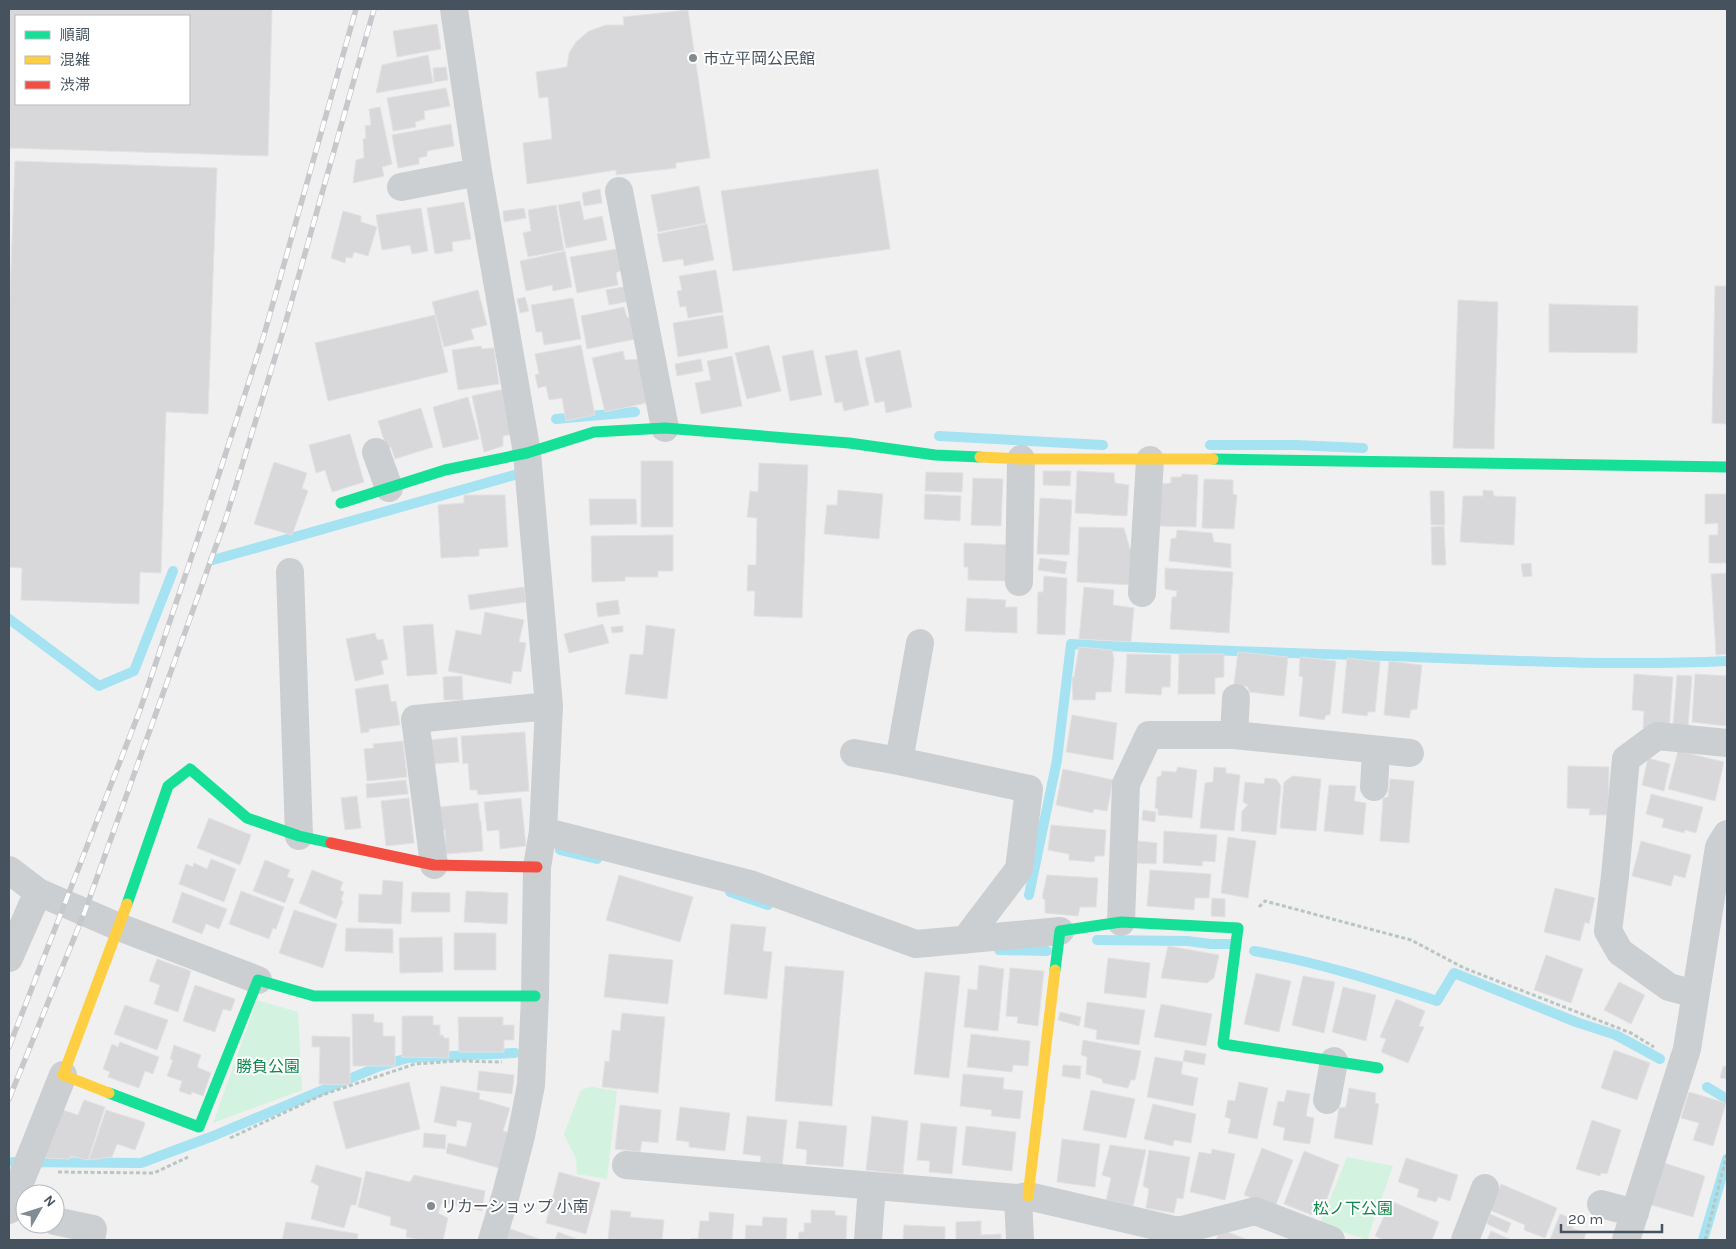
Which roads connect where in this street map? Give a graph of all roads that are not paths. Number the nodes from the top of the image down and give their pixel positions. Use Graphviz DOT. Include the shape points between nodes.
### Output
graph roads {
  1 [pos="454,9"];
  2 [pos="478,172"];
  3 [pos="401,187"];
  4 [pos="619,191"];
  5 [pos="665,428"];
  6 [pos="376,452"];
  7 [pos="527,453"];
  8 [pos="1021,458"];
  9 [pos="1150,460"];
  10 [pos="1727,467"];
  11 [pos="389,488"];
  12 [pos="341,503"];
  13 [pos="290,572"];
  14 [pos="1019,582"];
  15 [pos="1142,594"];
  16 [pos="920,643"];
  17 [pos="1236,698"];
  18 [pos="549,706"];
  19 [pos="1234,735"];
  20 [pos="1727,743"];
  21 [pos="1376,751"];
  22 [pos="1410,753"];
  23 [pos="854,754"];
  24 [pos="899,761"];
  25 [pos="1374,787"];
  26 [pos="543,831"];
  27 [pos="1727,834"];
  28 [pos="299,836"];
  29 [pos="434,865"];
  30 [pos="537,867"];
  31 [pos="9,870"];
  32 [pos="38,892"];
  33 [pos="1120,922"];
  34 [pos="119,926"];
  35 [pos="1060,932"];
  36 [pos="965,940"];
  37 [pos="9,958"];
  38 [pos="258,980"];
  39 [pos="1695,994"];
  40 [pos="535,996"];
  41 [pos="1334,1061"];
  42 [pos="1378,1068"];
  43 [pos="62,1076"];
  44 [pos="1327,1100"];
  45 [pos="626,1165"];
  46 [pos="872,1186"];
  47 [pos="1485,1188"];
  48 [pos="1023,1197"];
  49 [pos="1601,1204"];
  50 [pos="9,1211"];
  51 [pos="1635,1213"];
  52 [pos="65,1223"];
  53 [pos="1179,1236"];
  54 [pos="91,1240"];
  55 [pos="492,1240"];
  56 [pos="868,1240"];
  57 [pos="1020,1240"];
  58 [pos="1331,1240"];
  59 [pos="1465,1240"];
  60 [pos="1626,1240"];
  1 -- 2 [label="street"];
  2 -- 3 [label="street"];
  2 -- 7 [label="street"];
  4 -- 5 [label="street"];
  5 -- 7 [label="street" via="594,432"];
  5 -- 8 [label="street" via="849,443 934,455"];
  6 -- 11 [label="street"];
  7 -- 11 [label="street" via="445,470"];
  7 -- 18 [label="street"];
  8 -- 9 [label="street"];
  8 -- 14 [label="street"];
  9 -- 10 [label="street"];
  9 -- 15 [label="street"];
  11 -- 12 [label="street"];
  13 -- 28 [label="street"];
  16 -- 24 [label="street"];
  17 -- 19 [label="street"];
  18 -- 26 [label="street"];
  18 -- 29 [label="street" via="415,719"];
  19 -- 21 [label="street"];
  19 -- 33 [label="street" via="1149,736 1126,784"];
  20 -- 39 [label="street" via="1657,736 1626,759 1608,931 1620,952 1669,987"];
  21 -- 22 [label="street"];
  21 -- 25 [label="street"];
  23 -- 24 [label="street"];
  24 -- 36 [label="street" via="1029,789 1019,869"];
  26 -- 30 [label="street"];
  26 -- 36 [label="street" via="750,884 916,944"];
  27 -- 39 [label="street" via="1719,847"];
  28 -- 29 [label="street"];
  28 -- 34 [label="street" via="248,818 190,769 168,786"];
  29 -- 30 [label="street"];
  30 -- 40 [label="street"];
  31 -- 32 [label="street"];
  32 -- 34 [label="street"];
  32 -- 37 [label="street"];
  33 -- 35 [label="street"];
  33 -- 41 [label="street" via="1238,928 1223,1044"];
  34 -- 38 [label="street"];
  34 -- 43 [label="street"];
  35 -- 36 [label="street"];
  35 -- 48 [label="street"];
  38 -- 40 [label="street" via="314,996"];
  38 -- 43 [label="street" via="199,1127"];
  39 -- 51 [label="street" via="1687,1049"];
  40 -- 55 [label="street" via="531,1085 521,1136"];
  41 -- 42 [label="street"];
  41 -- 44 [label="street"];
  43 -- 50 [label="street"];
  45 -- 46 [label="street"];
  46 -- 48 [label="street"];
  46 -- 56 [label="street"];
  47 -- 59 [label="street"];
  48 -- 53 [label="street"];
  48 -- 57 [label="street"];
  49 -- 51 [label="street"];
  51 -- 60 [label="street"];
  52 -- 54 [label="street" via="93,1229"];
  53 -- 58 [label="street" via="1255,1211"];
}
